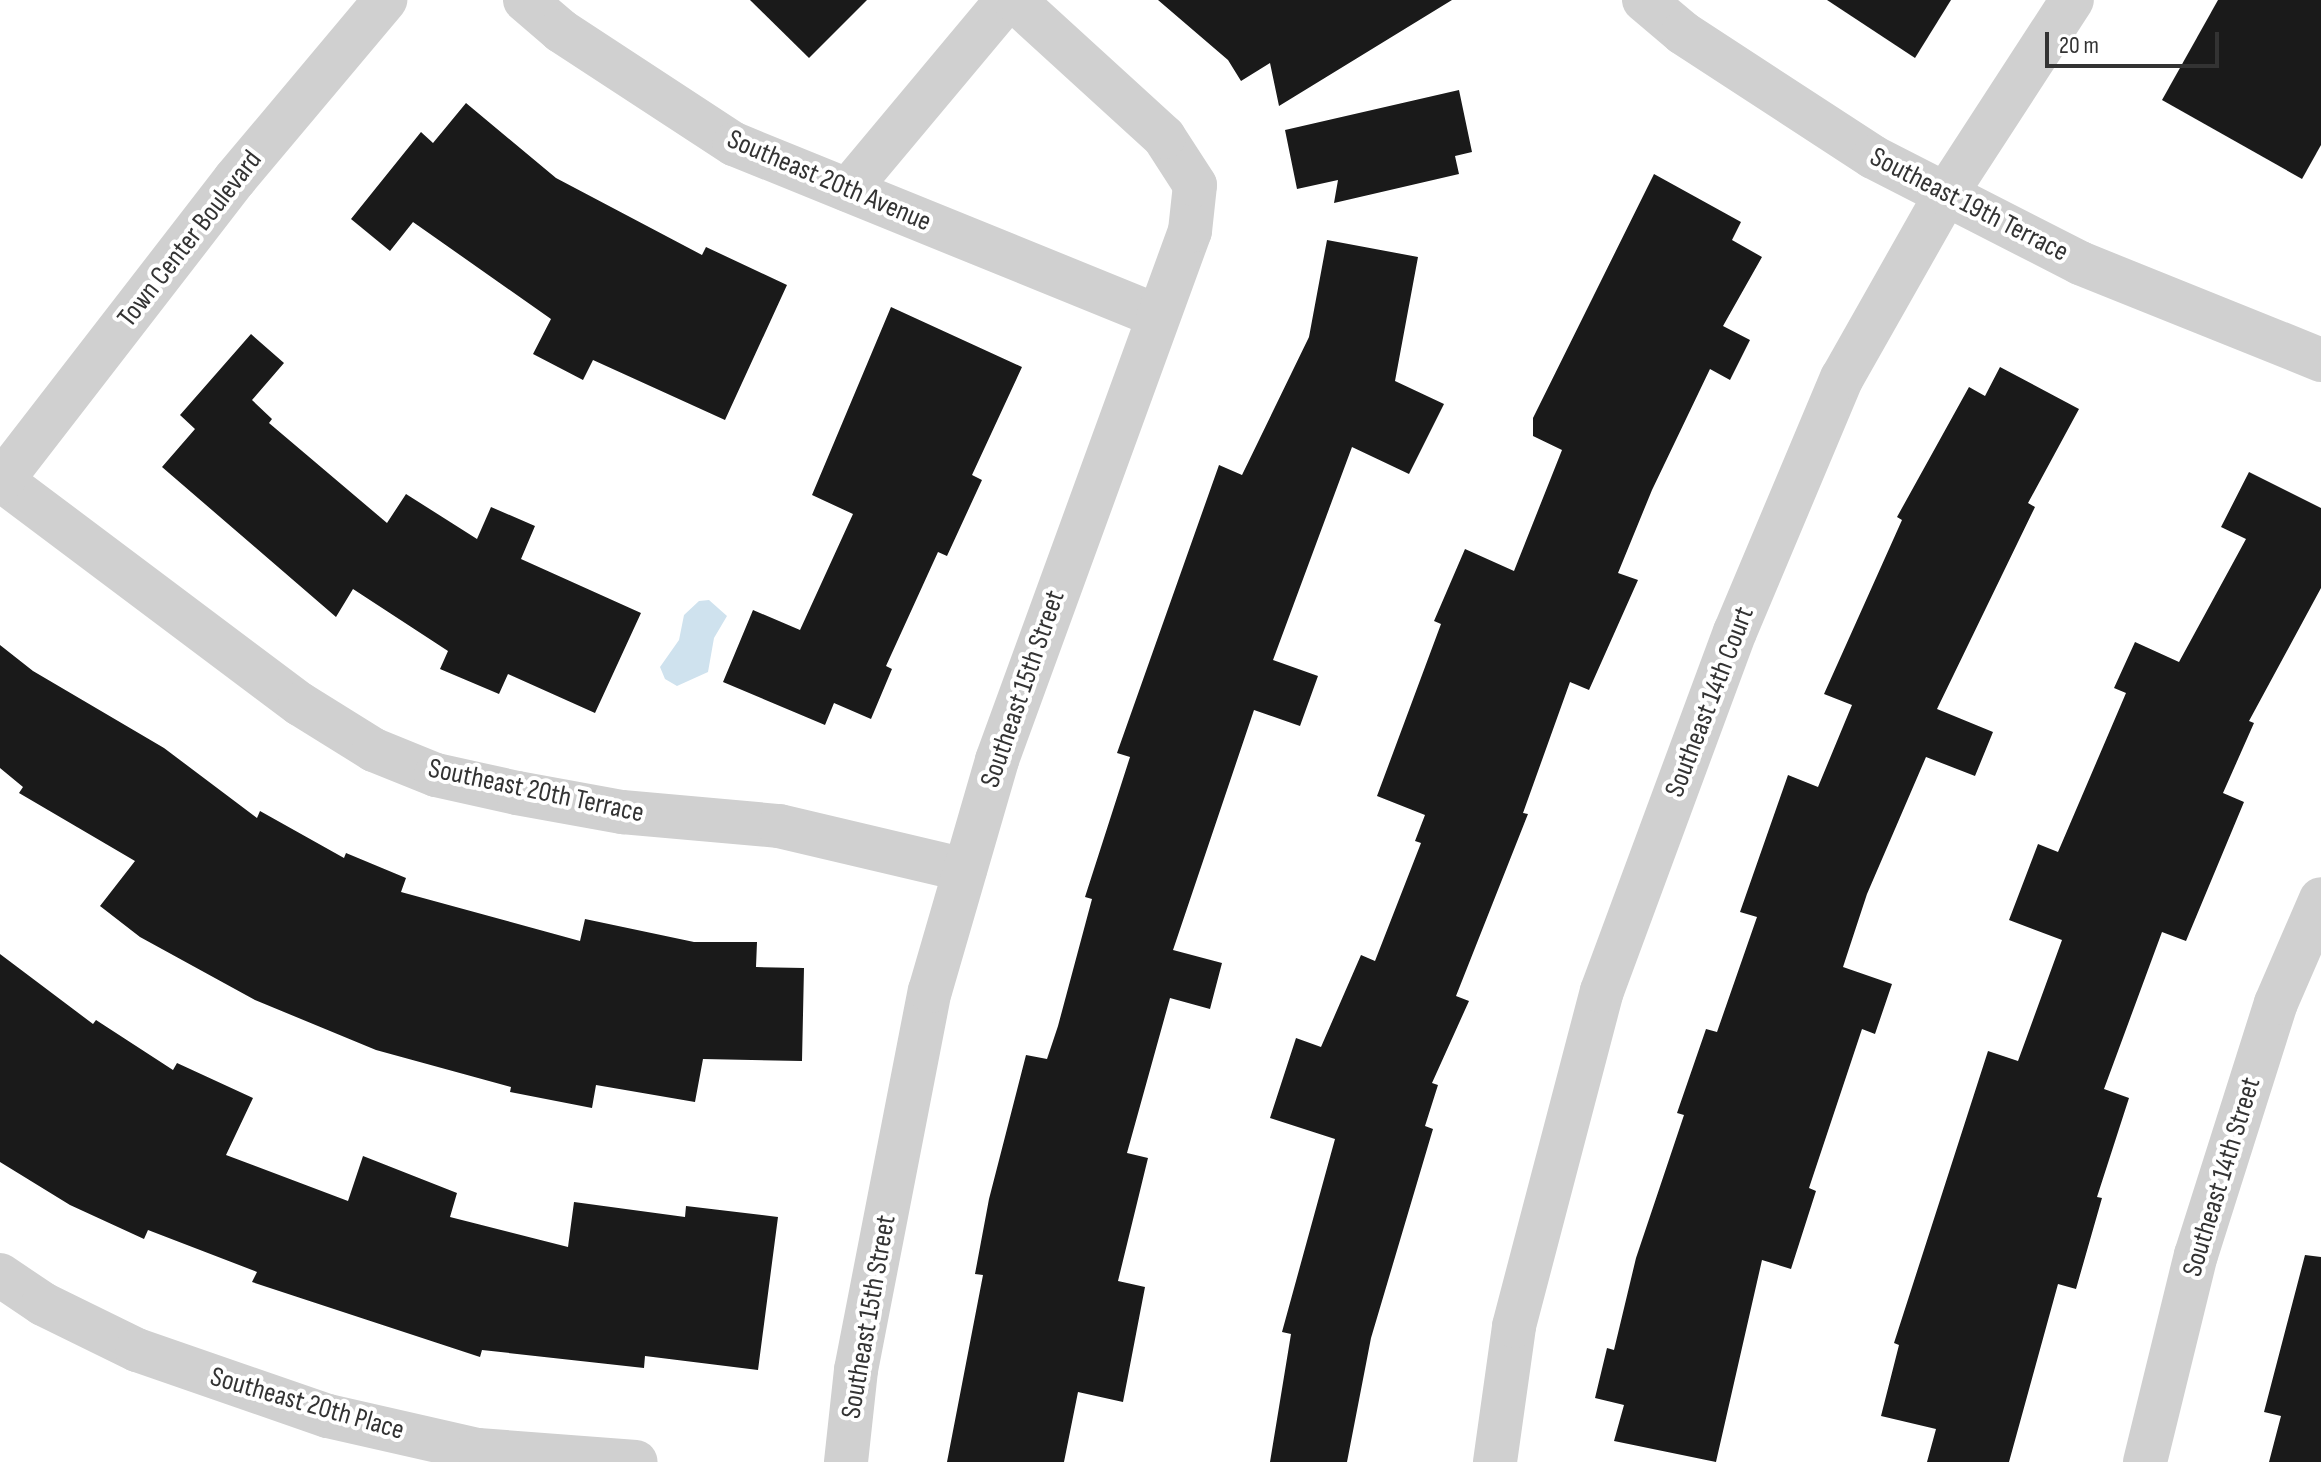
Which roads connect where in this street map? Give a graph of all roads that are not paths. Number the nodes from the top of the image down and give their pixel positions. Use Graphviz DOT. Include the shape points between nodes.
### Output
graph roads {
  1 [pos="385,0"];
  2 [pos="525,0"];
  3 [pos="1007,0"];
  4 [pos="1014,0"];
  5 [pos="1644,0"];
  6 [pos="2072,0"];
  7 [pos="848,190"];
  8 [pos="1946,194"];
  9 [pos="1158,316"];
  10 [pos="2321,360"];
  11 [pos="1,481"];
  12 [pos="965,870"];
  13 [pos="2321,899"];
  14 [pos="0,1275"];
  15 [pos="636,1462"];
  16 [pos="846,1462"];
  17 [pos="1495,1462"];
  18 [pos="2145,1462"];
  1 -- 11 [label="street, Town Center Boulevard" via="235,179"];
  2 -- 7 [label="street, Southeast 20th Avenue" via="561,31 734,144"];
  3 -- 7 [label="street"];
  4 -- 9 [label="street, Southeast 15th Street" via="1164,137 1195,185 1190,231"];
  5 -- 8 [label="street, Southeast 19th Terrace" via="1683,33 1860,149"];
  6 -- 8 [label="street, Southeast 14th Court"];
  7 -- 9 [label="street, Southeast 20th Avenue"];
  8 -- 10 [label="street, Southeast 19th Terrace" via="2080,263"];
  8 -- 17 [label="street, Southeast 14th Court" via="1842,378 1735,632 1602,991 1514,1326"];
  9 -- 12 [label="street, Southeast 15th Street" via="997,760"];
  11 -- 12 [label="street, Southeast 20th Terrace" via="300,704 374,750 436,775 517,793 622,812 779,826"];
  12 -- 16 [label="street, Southeast 15th Street" via="930,991 856,1370"];
  13 -- 18 [label="street, Southeast 14th Street" via="2276,1003 2201,1240"];
  14 -- 15 [label="street, Southeast 20th Place" via="43,1304 137,1350 328,1416 478,1450"];
}
